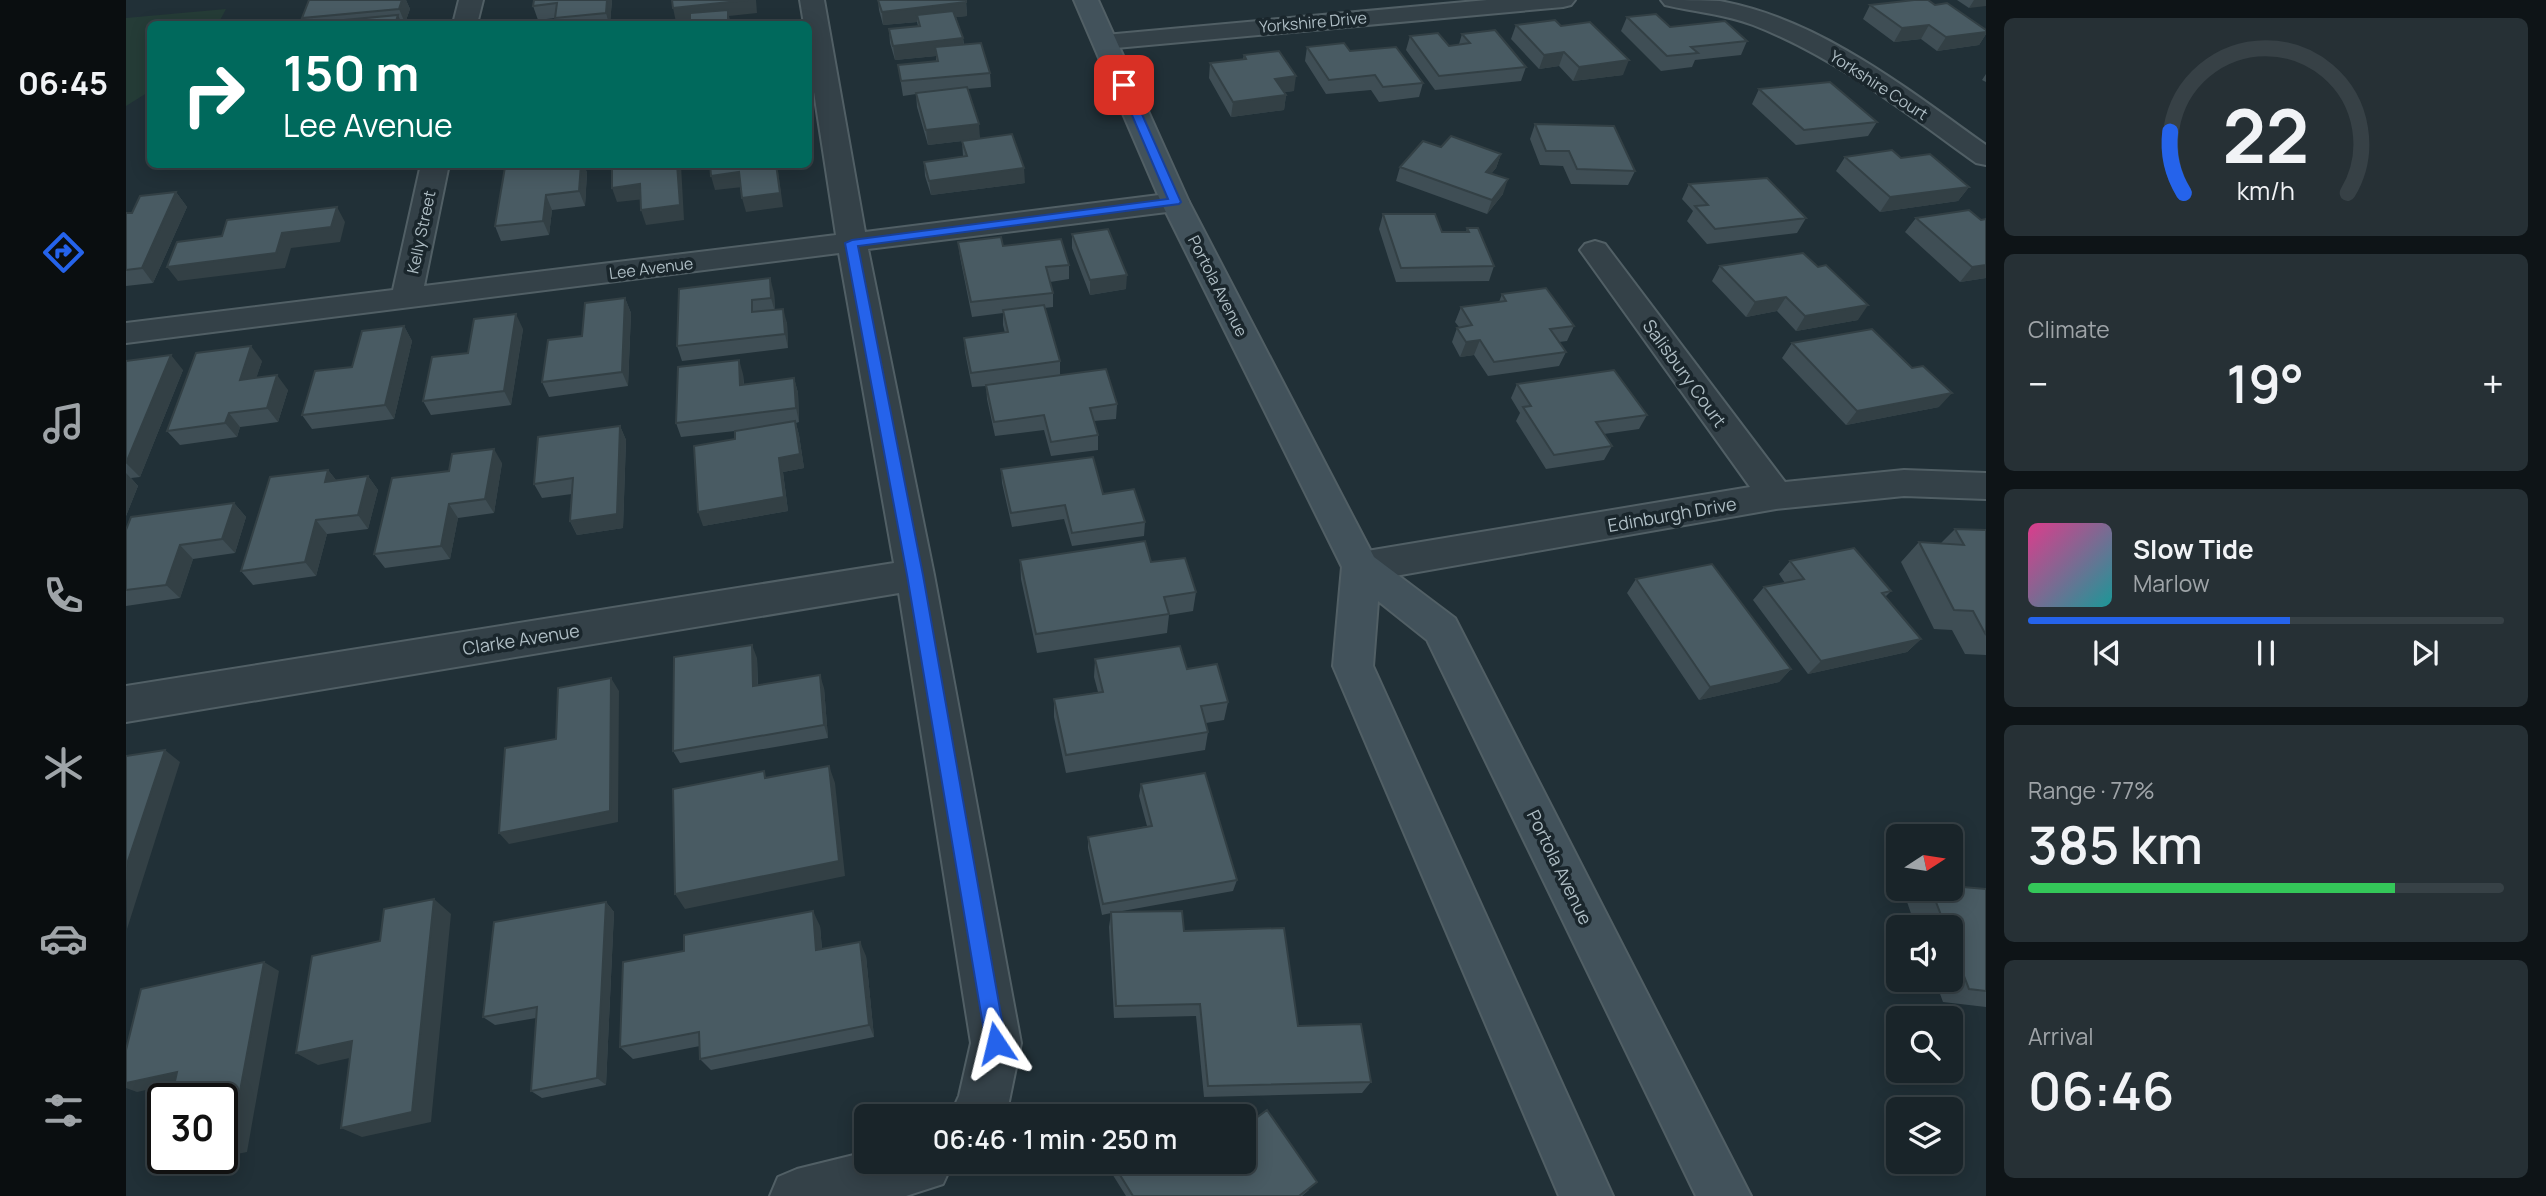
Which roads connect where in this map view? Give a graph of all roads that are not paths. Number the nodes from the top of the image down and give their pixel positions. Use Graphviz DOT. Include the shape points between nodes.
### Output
graph roads {
  1 [pos="471,0"];
  2 [pos="812,0"];
  3 [pos="1086,0"];
  4 [pos="1311,0"];
  5 [pos="1563,0"];
  6 [pos="1673,0"];
  7 [pos="1326,20"];
  8 [pos="466,21"];
  9 [pos="1105,42"];
  10 [pos="1986,158"];
  11 [pos="434,168"];
  12 [pos="1175,202"];
  13 [pos="852,243"];
  14 [pos="1595,250"];
  15 [pos="406,299"];
  16 [pos="126,333"];
  17 [pos="1986,486"];
  18 [pos="1776,496"];
  19 [pos="1361,567"];
  20 [pos="915,575"];
  21 [pos="126,704"];
  22 [pos="981,1104"];
  23 [pos="890,1174"];
  24 [pos="797,1196"];
  25 [pos="1586,1196"];
  26 [pos="1724,1196"];
  1 -- 8 [label="street"];
  2 -- 13 [label="street"];
  3 -- 9 [label="main road, Portola Avenue"];
  4 -- 7 [label="street"];
  5 -- 7 [label="street, Yorkshire Drive"];
  6 -- 10 [label="street, Yorkshire Court" via="1776,14"];
  7 -- 9 [label="street, Yorkshire Drive"];
  9 -- 12 [label="main road, Portola Avenue"];
  11 -- 15 [label="street, Kelly Street"];
  12 -- 13 [label="street, Lee Avenue"];
  12 -- 19 [label="main road, Portola Avenue"];
  13 -- 15 [label="street, Lee Avenue"];
  13 -- 20 [label="street"];
  14 -- 18 [label="street, Salisbury Court"];
  15 -- 16 [label="street, Lee Avenue"];
  17 -- 18 [label="street, Edinburgh Drive" via="1904,483"];
  18 -- 19 [label="street, Edinburgh Drive"];
  19 -- 25 [label="main road" via="1353,666"];
  19 -- 26 [label="main road, Portola Avenue" via="1441,629"];
  20 -- 21 [label="street, Clarke Avenue"];
  20 -- 22 [label="street" via="996,1043"];
  23 -- 24 [label="street"];
}
